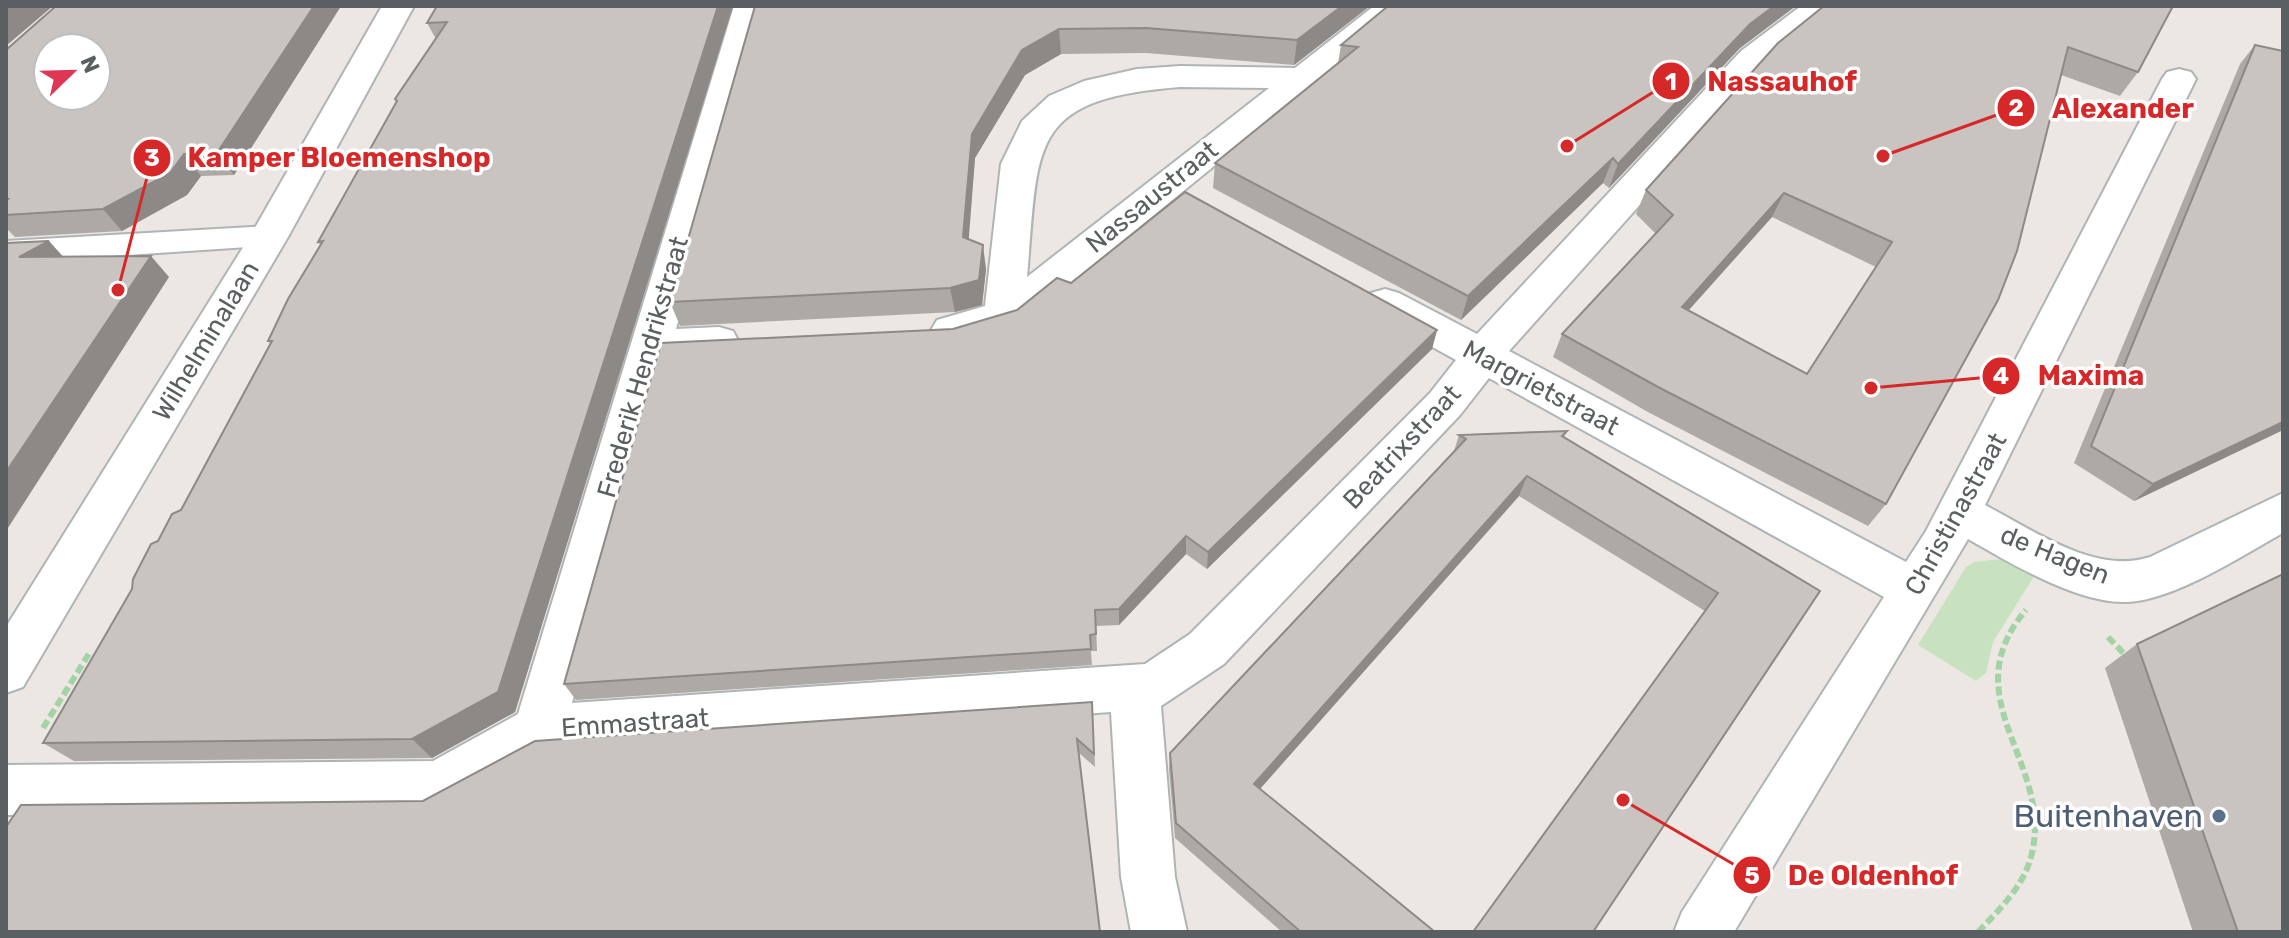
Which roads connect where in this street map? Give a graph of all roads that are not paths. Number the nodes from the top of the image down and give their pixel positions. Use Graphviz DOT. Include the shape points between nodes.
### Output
graph roads {
  1 [pos="398,6"];
  2 [pos="750,6"];
  3 [pos="1394,6"];
  4 [pos="1821,6"];
  5 [pos="1301,78"];
  6 [pos="2179,79"];
  7 [pos="1168,183"];
  8 [pos="1209,206"];
  9 [pos="269,237"];
  10 [pos="6,252"];
  11 [pos="1356,287"];
  12 [pos="1004,316"];
  13 [pos="909,332"];
  14 [pos="756,340"];
  15 [pos="649,345"];
  16 [pos="1483,357"];
  17 [pos="2283,511"];
  18 [pos="1959,513"];
  19 [pos="1914,590"];
  20 [pos="6,671"];
  21 [pos="1135,690"];
  22 [pos="539,729"];
  23 [pos="6,790"];
  24 [pos="1159,932"];
  25 [pos="1702,932"];
  1 -- 9 [label="street, Wilhelminalaan"];
  2 -- 15 [label="street, Frederik Hendrikstraat"];
  3 -- 5 [label="street, Nassaustraat"];
  4 -- 16 [label="street, Beatrixstraat" via="1753,58"];
  5 -- 7 [label="street, Nassaustraat"];
  5 -- 12 [label="street" via="1127,80 1067,99 1037,123 1019,164"];
  6 -- 18 [label="street, Christinastraat"];
  7 -- 8 [label="street"];
  7 -- 12 [label="street, Nassaustraat"];
  9 -- 10 [label="lane"];
  9 -- 20 [label="street, Wilhelminalaan"];
  11 -- 16 [label="street, Margrietstraat"];
  12 -- 13 [label="street, Nassaustraat" via="955,330"];
  14 -- 15 [label="street"];
  15 -- 22 [label="street, Frederik Hendrikstraat"];
  16 -- 19 [label="street, Margrietstraat"];
  16 -- 21 [label="street, Beatrixstraat" via="1445,404 1207,649 1166,680"];
  17 -- 18 [label="street, de Hagen" via="2158,574 2124,582 2066,565"];
  18 -- 19 [label="street, Christinastraat"];
  19 -- 25 [label="street, Christinastraat"];
  21 -- 22 [label="street, Emmastraat"];
  21 -- 24 [label="street" via="1148,877"];
  22 -- 23 [label="street, Emmastraat" via="438,786"];
}
